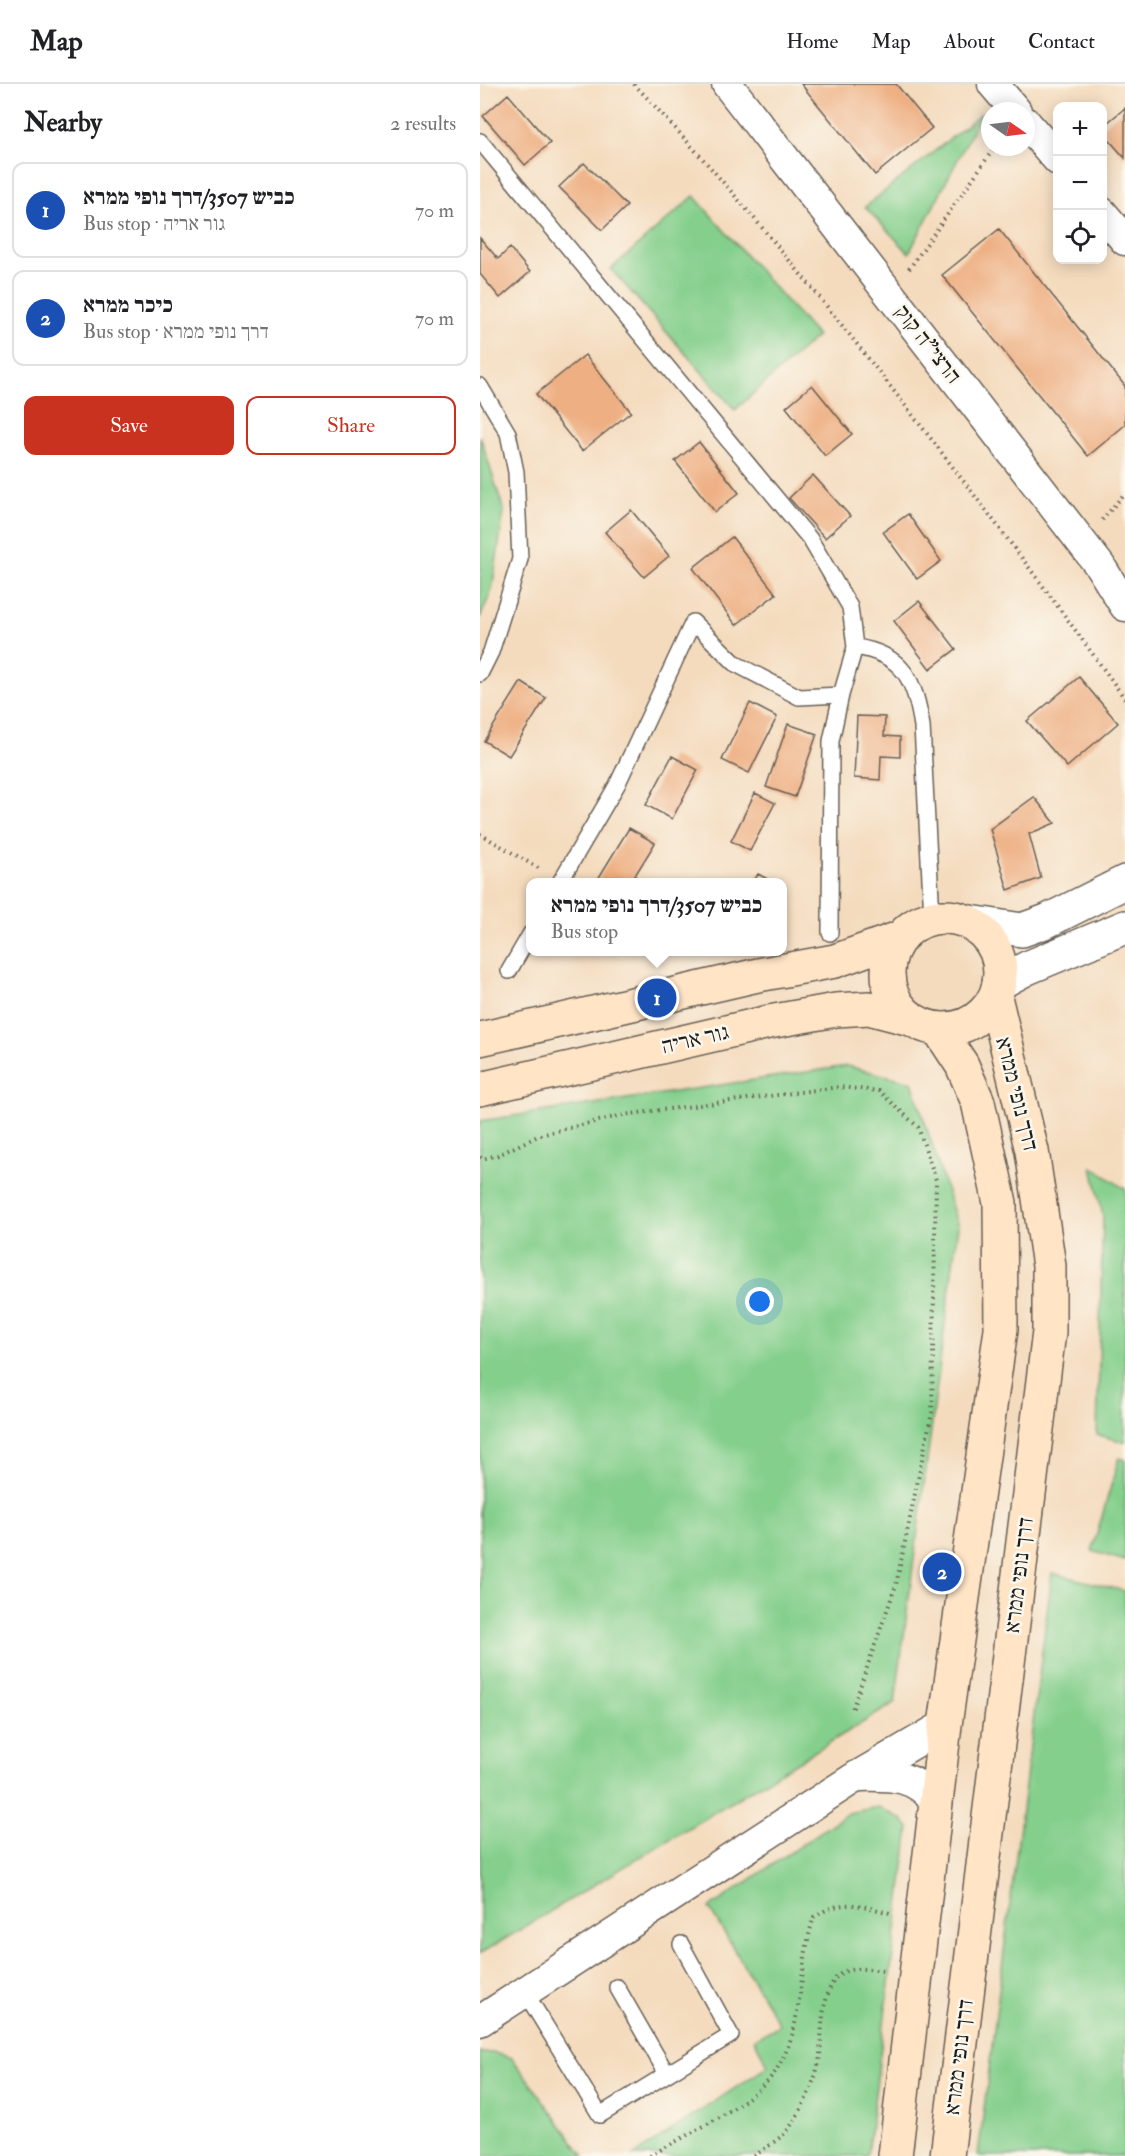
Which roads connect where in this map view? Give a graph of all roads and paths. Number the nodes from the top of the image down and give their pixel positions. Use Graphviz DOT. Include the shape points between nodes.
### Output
graph roads {
  1 [pos="634,84"];
  2 [pos="726,84"];
  3 [pos="993,84"];
  4 [pos="1008,102"];
  5 [pos="1035,133"];
  6 [pos="480,141"];
  7 [pos="989,156"];
  8 [pos="1055,156"];
  9 [pos="1107,219"];
  10 [pos="1125,240"];
  11 [pos="890,296"];
  12 [pos="480,386"];
  13 [pos="1125,606"];
  14 [pos="855,647"];
  15 [pos="480,674"];
  16 [pos="841,695"];
  17 [pos="1125,699"];
  18 [pos="480,834"];
  19 [pos="554,878"];
  20 [pos="563,878"];
  21 [pos="1125,882"];
  22 [pos="932,917"];
  23 [pos="970,922"];
  24 [pos="1125,927"];
  25 [pos="830,933"];
  26 [pos="899,938"];
  27 [pos="526,942"];
  28 [pos="509,971"];
  29 [pos="997,990"];
  30 [pos="925,1025"];
  31 [pos="480,1039"];
  32 [pos="480,1089"];
  33 [pos="481,1158"];
  34 [pos="852,1710"];
  35 [pos="945,1725"];
  36 [pos="857,1776"];
  37 [pos="937,1803"];
  38 [pos="923,1922"];
  39 [pos="681,1944"];
  40 [pos="916,1974"];
  41 [pos="617,1987"];
  42 [pos="525,1992"];
  43 [pos="480,2021"];
  44 [pos="667,2074"];
  45 [pos="650,2156"];
  46 [pos="754,2156"];
  47 [pos="895,2156"];
  48 [pos="947,2156"];
  1 -- 17 [label="path" via="689,142 846,330 1038,577"];
  2 -- 11 [label="street, הרצי\"ה קוק"];
  3 -- 4 [label="street"];
  5 -- 8 [label="street"];
  6 -- 14 [label="lane" via="810,539 850,607"];
  7 -- 11 [label="path"];
  9 -- 10 [label="street"];
  11 -- 13 [label="street, הרצי\"ה קוק" via="1100,566"];
  12 -- 15 [label="lane" via="508,433 516,472 520,559 492,652"];
  14 -- 16 [label="lane"];
  14 -- 22 [label="lane" via="875,650 894,662 911,679 918,701"];
  16 -- 20 [label="lane" via="799,697 736,664 693,622 617,785"];
  16 -- 25 [label="lane" via="831,741"];
  18 -- 19 [label="path"];
  21 -- 23 [label="street" via="1022,930"];
  22 -- 23 [label="main road" via="951,916"];
  22 -- 26 [label="main road"];
  23 -- 29 [label="main road" via="995,948 1000,965"];
  24 -- 29 [label="street" via="1027,968"];
  26 -- 30 [label="main road" via="890,954 890,991 898,1007"];
  26 -- 31 [label="main road" via="835,961"];
  27 -- 28 [label="lane"];
  29 -- 30 [label="main road" via="985,1011 972,1022 956,1028"];
  29 -- 48 [label="main road, דרך נופי ממרא" via="1032,1151 1049,1266 1048,1332"];
  30 -- 32 [label="main road, גור אריה" via="869,1008 836,1010"];
  30 -- 35 [label="main road, דרך נופי ממרא" via="962,1065 978,1102 1000,1203 1002,1269 1001,1329"];
  33 -- 34 [label="path" via="498,1155 540,1135 623,1115 839,1087 879,1091 918,1127 936,1180 932,1412 896,1585"];
  35 -- 36 [label="street"];
  35 -- 37 [label="main road, דרך נופי ממרא"];
  36 -- 37 [label="street" via="912,1780"];
  36 -- 42 [label="street"];
  37 -- 38 [label="main road, דרך נופי ממרא"];
  38 -- 40 [label="main road, דרך נופי ממרא"];
  38 -- 45 [label="path" via="852,1904 831,1906 814,1917 790,2043 775,2072 753,2095"];
  39 -- 44 [label="lane" via="731,2035"];
  40 -- 46 [label="path" via="860,1968 848,1970 833,1980 822,2020 820,2058 808,2094 785,2133"];
  40 -- 47 [label="main road, דרך נופי ממרא"];
  41 -- 44 [label="lane"];
  42 -- 43 [label="street"];
  42 -- 44 [label="lane" via="600,2115"];
}
